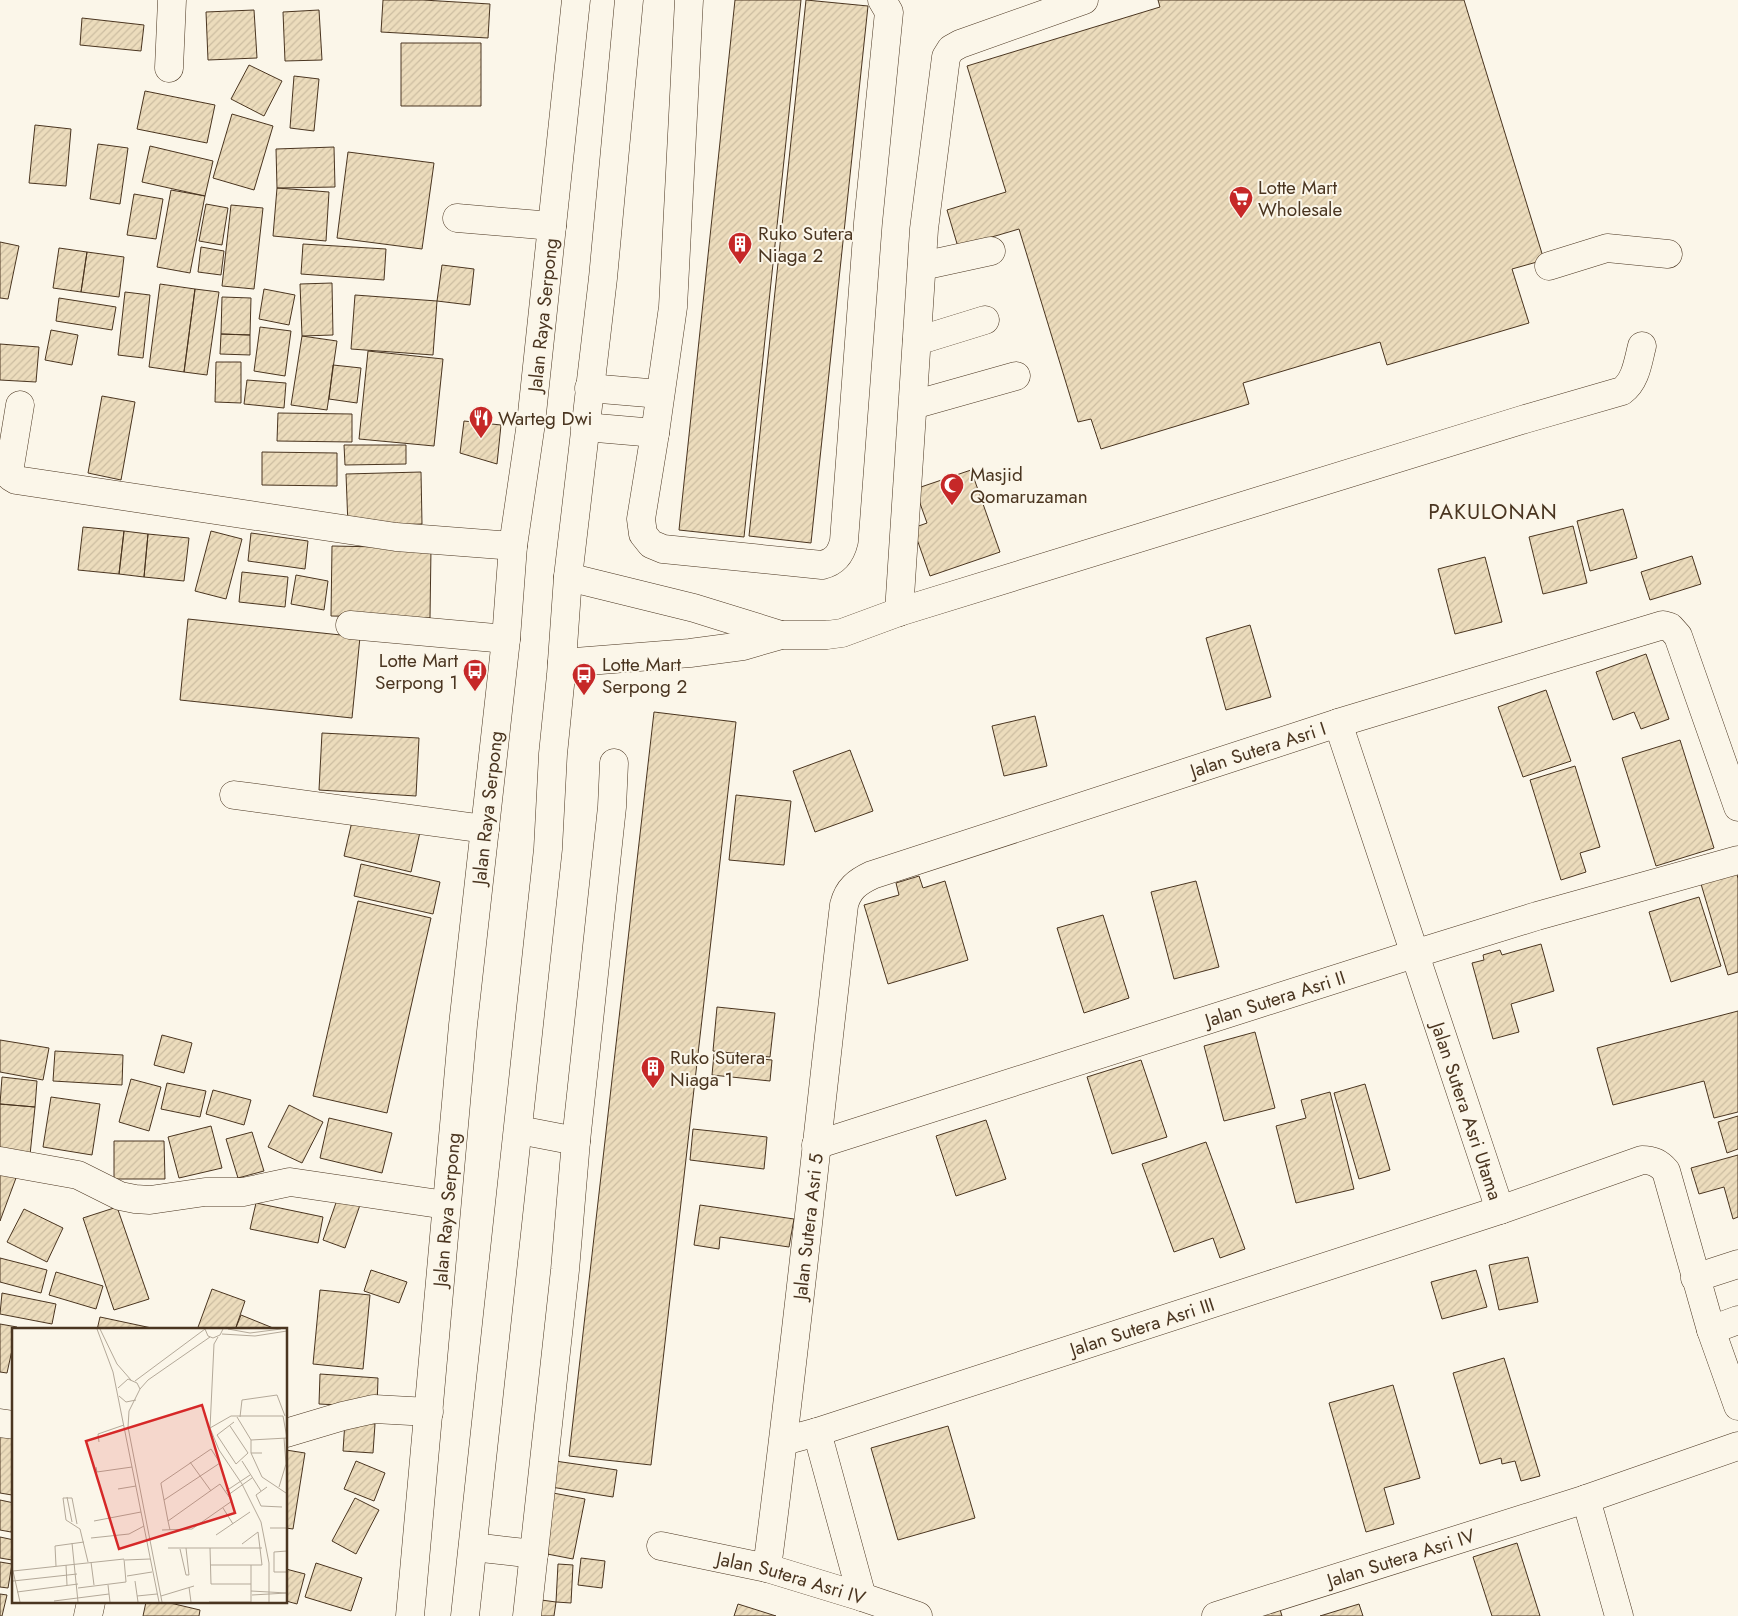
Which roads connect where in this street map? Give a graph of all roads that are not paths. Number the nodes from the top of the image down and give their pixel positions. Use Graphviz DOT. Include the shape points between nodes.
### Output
graph roads {
  1 [pos="172,0"];
  2 [pos="576,0"];
  3 [pos="628,0"];
  4 [pos="689,0"];
  5 [pos="882,0"];
  6 [pos="1084,0"];
  7 [pos="170,68"];
  8 [pos="457,218"];
  9 [pos="552,226"];
  10 [pos="991,251"];
  11 [pos="1668,254"];
  12 [pos="922,266"];
  13 [pos="1549,266"];
  14 [pos="985,320"];
  15 [pos="917,341"];
  16 [pos="1642,346"];
  17 [pos="1016,376"];
  18 [pos="589,388"];
  19 [pos="660,394"];
  20 [pos="20,405"];
  21 [pos="913,405"];
  22 [pos="585,426"];
  23 [pos="655,433"];
  24 [pos="513,546"];
  25 [pos="568,577"];
  26 [pos="899,612"];
  27 [pos="350,625"];
  28 [pos="781,635"];
  29 [pos="506,639"];
  30 [pos="562,664"];
  31 [pos="1338,724"];
  32 [pos="614,763"];
  33 [pos="234,795"];
  34 [pos="1738,807"];
  35 [pos="485,829"];
  36 [pos="1738,860"];
  37 [pos="852,887"];
  38 [pos="1414,954"];
  39 [pos="519,1130"];
  40 [pos="576,1141"];
  41 [pos="816,1145"];
  42 [pos="0,1161"];
  43 [pos="446,1205"];
  44 [pos="1500,1210"];
  45 [pos="1738,1264"];
  46 [pos="1695,1278"];
  47 [pos="1738,1320"];
  48 [pos="1711,1330"];
  49 [pos="1738,1406"];
  50 [pos="429,1412"];
  51 [pos="288,1432"];
  52 [pos="817,1432"];
  53 [pos="784,1441"];
  54 [pos="1738,1446"];
  55 [pos="1586,1499"];
  56 [pos="661,1546"];
  57 [pos="473,1547"];
  58 [pos="534,1554"];
  59 [pos="767,1568"];
  60 [pos="862,1597"];
  61 [pos="410,1616"];
  62 [pos="465,1616"];
  63 [pos="527,1616"];
  64 [pos="918,1616"];
  65 [pos="1216,1616"];
  66 [pos="1618,1616"];
  1 -- 7 [label="street"];
  2 -- 9 [label="street, Jalan Raya Serpong"];
  3 -- 18 [label="street" via="603,278"];
  4 -- 19 [label="street" via="672,307"];
  5 -- 23 [label="street" via="889,12 868,222 844,541 838,556 822,565 663,549 651,544 643,534 641,519"];
  6 -- 12 [label="street" via="960,44 946,57"];
  8 -- 9 [label="street"];
  9 -- 24 [label="street, Jalan Raya Serpong" via="531,423"];
  10 -- 12 [label="street"];
  11 -- 13 [label="street" via="1607,248"];
  12 -- 15 [label="street"];
  14 -- 15 [label="street"];
  15 -- 21 [label="street"];
  16 -- 26 [label="street" via="1631,382 1622,391"];
  17 -- 21 [label="street"];
  18 -- 19 [label="street"];
  18 -- 22 [label="street"];
  19 -- 23 [label="street"];
  20 -- 24 [label="street" via="9,472 16,480 396,537"];
  21 -- 26 [label="street"];
  22 -- 23 [label="street"];
  22 -- 25 [label="street"];
  24 -- 29 [label="street, Jalan Raya Serpong"];
  25 -- 28 [label="street" via="694,608"];
  25 -- 30 [label="street"];
  26 -- 28 [label="street" via="842,633"];
  27 -- 29 [label="street"];
  28 -- 30 [label="street" via="743,646 699,652"];
  29 -- 35 [label="street, Jalan Raya Serpong"];
  30 -- 39 [label="street" via="548,849"];
  31 -- 34 [label="street, Jalan Sutera Asri I" via="1663,625 1670,627 1678,636"];
  31 -- 37 [label="street, Jalan Sutera Asri I" via="872,875"];
  31 -- 38 [label="street, Jalan Sutera Asri Utama"];
  32 -- 40 [label="street"];
  33 -- 35 [label="street"];
  35 -- 43 [label="street, Jalan Raya Serpong"];
  36 -- 38 [label="street, Jalan Sutera Asri II"];
  37 -- 41 [label="street, Jalan Sutera Asri 5" via="844,905"];
  38 -- 41 [label="street, Jalan Sutera Asri II"];
  38 -- 44 [label="street, Jalan Sutera Asri Utama"];
  39 -- 40 [label="street"];
  39 -- 57 [label="street"];
  40 -- 58 [label="street"];
  41 -- 53 [label="street, Jalan Sutera Asri 5"];
  42 -- 43 [label="street" via="78,1175 120,1196 135,1199 243,1192 290,1182"];
  43 -- 50 [label="street, Jalan Raya Serpong"];
  44 -- 46 [label="street, Jalan Sutera Asri Utama" via="1642,1160 1656,1162 1666,1171"];
  44 -- 52 [label="street, Jalan Sutera Asri III"];
  45 -- 46 [label="street"];
  46 -- 48 [label="street, Jalan Sutera Asri Utama"];
  47 -- 48 [label="street"];
  48 -- 49 [label="street, Jalan Sutera Asri Utama"];
  50 -- 51 [label="street" via="374,1409"];
  50 -- 61 [label="street, Jalan Raya Serpong"];
  52 -- 53 [label="street, Jalan Sutera Asri III"];
  52 -- 60 [label="street"];
  53 -- 59 [label="street, Jalan Sutera Asri 5"];
  54 -- 55 [label="street"];
  55 -- 65 [label="street, Jalan Sutera Asri IV"];
  55 -- 66 [label="street"];
  56 -- 59 [label="street, Jalan Sutera Asri IV"];
  57 -- 58 [label="street"];
  57 -- 62 [label="street"];
  58 -- 63 [label="street"];
  59 -- 60 [label="street, Jalan Sutera Asri IV"];
  60 -- 64 [label="street, Jalan Sutera Asri IV"];
}
